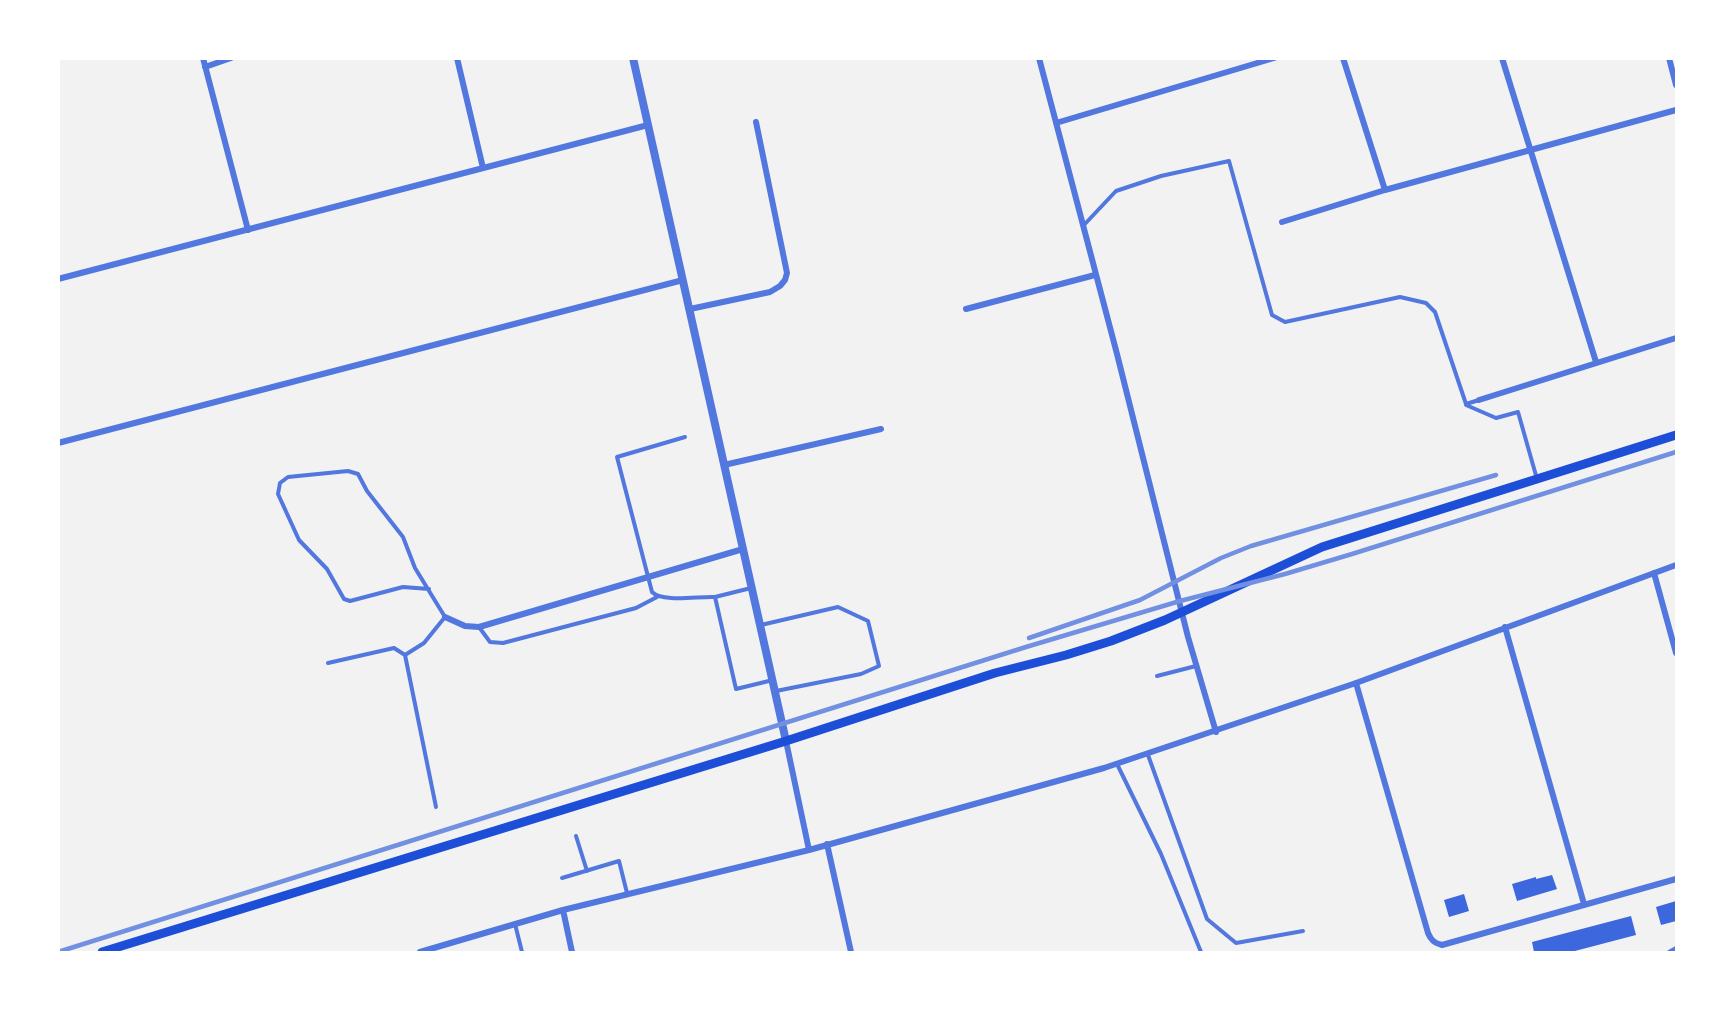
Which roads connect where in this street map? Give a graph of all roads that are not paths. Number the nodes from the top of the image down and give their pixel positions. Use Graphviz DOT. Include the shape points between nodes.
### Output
graph roads {
  1 [pos="203,58"];
  2 [pos="231,58"];
  3 [pos="457,58"];
  4 [pos="633,58"];
  5 [pos="1039,58"];
  6 [pos="1274,58"];
  7 [pos="1343,58"];
  8 [pos="1502,58"];
  9 [pos="1669,58"];
  10 [pos="205,67"];
  11 [pos="1677,85"];
  12 [pos="1677,110"];
  13 [pos="756,122"];
  14 [pos="1056,123"];
  15 [pos="648,125"];
  16 [pos="1529,150"];
  17 [pos="483,168"];
  18 [pos="1385,190"];
  19 [pos="1282,222"];
  20 [pos="1083,227"];
  21 [pos="248,230"];
  22 [pos="1095,274"];
  23 [pos="58,279"];
  24 [pos="683,280"];
  25 [pos="690,309"];
  26 [pos="966,309"];
  27 [pos="1677,338"];
  28 [pos="1596,362"];
  29 [pos="1479,400"];
  30 [pos="1466,404"];
  31 [pos="880,429"];
  32 [pos="1677,435"];
  33 [pos="685,437"];
  34 [pos="58,443"];
  35 [pos="724,465"];
  36 [pos="1537,479"];
  37 [pos="743,549"];
  38 [pos="1677,565"];
  39 [pos="1654,573"];
  40 [pos="648,577"];
  41 [pos="752,587"];
  42 [pos="429,589"];
  43 [pos="657,597"];
  44 [pos="715,597"];
  45 [pos="1182,612"];
  46 [pos="446,617"];
  47 [pos="760,625"];
  48 [pos="478,627"];
  49 [pos="1505,627"];
  50 [pos="1677,653"];
  51 [pos="405,655"];
  52 [pos="328,663"];
  53 [pos="1196,666"];
  54 [pos="1157,676"];
  55 [pos="773,680"];
  56 [pos="1356,683"];
  57 [pos="775,692"];
  58 [pos="1216,732"];
  59 [pos="786,741"];
  60 [pos="1148,755"];
  61 [pos="1117,765"];
  62 [pos="436,807"];
  63 [pos="576,836"];
  64 [pos="827,844"];
  65 [pos="809,850"];
  66 [pos="587,871"];
  67 [pos="562,878"];
  68 [pos="1677,879"];
  69 [pos="627,893"];
  70 [pos="1584,904"];
  71 [pos="563,910"];
  72 [pos="515,924"];
  73 [pos="1303,930"];
  74 [pos="1677,948"];
  75 [pos="102,952"];
  76 [pos="420,952"];
  77 [pos="522,952"];
  78 [pos="572,952"];
  79 [pos="851,952"];
  80 [pos="1201,952"];
  81 [pos="1670,952"];
  1 -- 10 [label="street"];
  2 -- 10 [label="street"];
  3 -- 17 [label="street"];
  4 -- 15 [label="street"];
  5 -- 14 [label="street"];
  6 -- 14 [label="street"];
  7 -- 18 [label="street"];
  8 -- 16 [label="street"];
  9 -- 11 [label="street"];
  10 -- 21 [label="street"];
  12 -- 16 [label="street"];
  13 -- 25 [label="street" via="787,273 785,280 770,292"];
  14 -- 20 [label="street"];
  15 -- 17 [label="street"];
  15 -- 24 [label="street"];
  16 -- 18 [label="street"];
  16 -- 28 [label="street"];
  17 -- 21 [label="street"];
  18 -- 19 [label="street"];
  20 -- 22 [label="street"];
  20 -- 30 [label="lane" via="1116,191 1161,176 1230,161 1272,315 1285,321 1400,297 1426,303 1435,312"];
  21 -- 23 [label="street"];
  22 -- 26 [label="street"];
  22 -- 45 [label="street"];
  24 -- 25 [label="street"];
  24 -- 34 [label="street"];
  25 -- 35 [label="street"];
  27 -- 28 [label="street"];
  28 -- 29 [label="street"];
  29 -- 30 [label="lane"];
  30 -- 36 [label="lane" via="1496,418 1518,412"];
  31 -- 35 [label="street"];
  32 -- 36 [label="main road"];
  33 -- 40 [label="lane" via="617,457"];
  35 -- 37 [label="street"];
  36 -- 45 [label="main road" via="1322,547"];
  37 -- 40 [label="street"];
  37 -- 41 [label="street"];
  38 -- 39 [label="street"];
  39 -- 49 [label="street"];
  39 -- 50 [label="street"];
  40 -- 43 [label="lane"];
  40 -- 48 [label="street"];
  41 -- 44 [label="lane"];
  41 -- 47 [label="street"];
  42 -- 42 [label="lane" via="415,568 403,537 358,474 348,471 288,477 280,483 278,494 299,540 327,569 344,599 350,601 403,587"];
  42 -- 46 [label="lane"];
  43 -- 44 [label="lane"];
  43 -- 48 [label="lane" via="636,608 502,643 490,642"];
  44 -- 55 [label="lane" via="736,689"];
  45 -- 53 [label="street"];
  45 -- 59 [label="main road" via="1066,655 995,673"];
  46 -- 48 [label="street"];
  46 -- 51 [label="lane" via="424,644"];
  47 -- 55 [label="street"];
  47 -- 57 [label="lane" via="838,607 868,621 879,666 861,674"];
  49 -- 56 [label="street"];
  49 -- 70 [label="street"];
  51 -- 52 [label="lane" via="394,648"];
  51 -- 62 [label="lane"];
  53 -- 54 [label="lane"];
  53 -- 58 [label="street"];
  55 -- 57 [label="street"];
  56 -- 58 [label="street"];
  56 -- 70 [label="street" via="1431,940 1442,945"];
  57 -- 59 [label="street"];
  58 -- 60 [label="street"];
  59 -- 65 [label="street"];
  59 -- 75 [label="main road"];
  60 -- 61 [label="street"];
  60 -- 73 [label="lane" via="1207,919 1236,943"];
  61 -- 64 [label="street"];
  61 -- 80 [label="lane" via="1161,854"];
  63 -- 66 [label="lane"];
  64 -- 65 [label="street"];
  64 -- 79 [label="street"];
  65 -- 69 [label="street"];
  66 -- 67 [label="lane"];
  66 -- 69 [label="lane" via="619,861"];
  68 -- 70 [label="street"];
  69 -- 71 [label="street"];
  71 -- 72 [label="street"];
  71 -- 78 [label="street"];
  72 -- 76 [label="street"];
  72 -- 77 [label="lane"];
  74 -- 81 [label="lane"];
}
